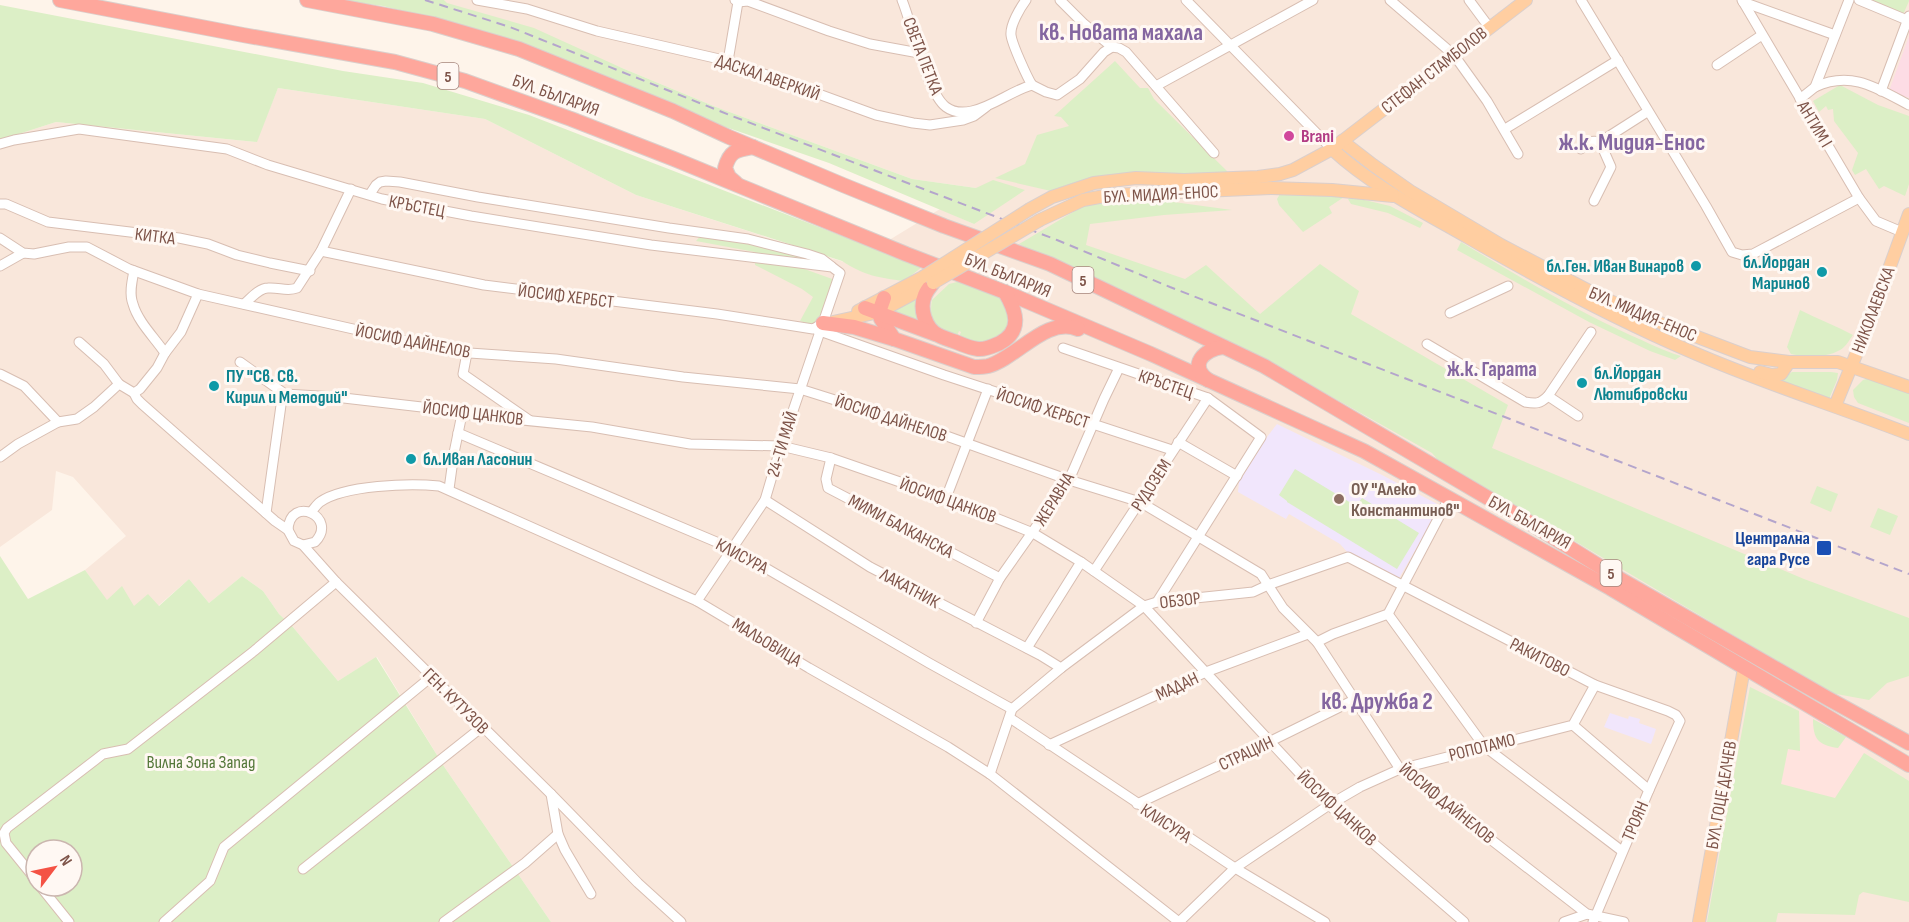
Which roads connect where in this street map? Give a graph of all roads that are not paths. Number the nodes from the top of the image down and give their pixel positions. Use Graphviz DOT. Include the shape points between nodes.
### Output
graph roads {
  1 [pos="60,0"];
  2 [pos="124,0"];
  3 [pos="307,0"];
  4 [pos="477,0"];
  5 [pos="534,0"];
  6 [pos="902,0"];
  7 [pos="1026,0"];
  8 [pos="1186,0"];
  9 [pos="1313,0"];
  10 [pos="1390,0"];
  11 [pos="1469,0"];
  12 [pos="1526,0"];
  13 [pos="1581,0"];
  14 [pos="1849,0"];
  15 [pos="1858,0"];
  16 [pos="737,1"];
  17 [pos="1063,1"];
  18 [pos="1742,1"];
  19 [pos="527,9"];
  20 [pos="143,15"];
  21 [pos="1908,18"];
  22 [pos="1489,27"];
  23 [pos="1762,35"];
  24 [pos="1835,35"];
  25 [pos="1231,45"];
  26 [pos="1112,47"];
  27 [pos="919,53"];
  28 [pos="1454,55"];
  29 [pos="1618,60"];
  30 [pos="728,61"];
  31 [pos="1717,65"];
  32 [pos="1820,75"];
  33 [pos="1830,80"];
  34 [pos="1032,85"];
  35 [pos="1156,86"];
  36 [pos="1815,87"];
  37 [pos="1881,91"];
  38 [pos="1800,99"];
  39 [pos="1909,105"];
  40 [pos="986,107"];
  41 [pos="1647,112"];
  42 [pos="1505,129"];
  43 [pos="729,137"];
  44 [pos="1342,141"];
  45 [pos="1600,142"];
  46 [pos="0,144"];
  47 [pos="753,147"];
  48 [pos="1581,148"];
  49 [pos="1332,149"];
  50 [pos="1214,153"];
  51 [pos="1518,154"];
  52 [pos="697,168"];
  53 [pos="739,186"];
  54 [pos="351,189"];
  55 [pos="370,194"];
  56 [pos="1396,196"];
  57 [pos="1859,198"];
  58 [pos="1594,201"];
  59 [pos="0,204"];
  60 [pos="1909,214"];
  61 [pos="1902,232"];
  62 [pos="0,238"];
  63 [pos="321,251"];
  64 [pos="23,253"];
  65 [pos="0,266"];
  66 [pos="836,270"];
  67 [pos="134,271"];
  68 [pos="310,271"];
  69 [pos="928,280"];
  70 [pos="1508,286"];
  71 [pos="1005,291"];
  72 [pos="198,294"];
  73 [pos="884,298"];
  74 [pos="244,304"];
  75 [pos="865,308"];
  76 [pos="879,312"];
  77 [pos="1450,313"];
  78 [pos="819,328"];
  79 [pos="1591,332"];
  80 [pos="1196,334"];
  81 [pos="946,338"];
  82 [pos="894,339"];
  83 [pos="79,342"];
  84 [pos="1861,342"];
  85 [pos="1427,344"];
  86 [pos="1223,347"];
  87 [pos="1063,348"];
  88 [pos="165,352"];
  89 [pos="468,353"];
  90 [pos="1151,354"];
  91 [pos="240,362"];
  92 [pos="1789,362"];
  93 [pos="1721,364"];
  94 [pos="1851,366"];
  95 [pos="1119,368"];
  96 [pos="1181,368"];
  97 [pos="0,374"];
  98 [pos="1875,374"];
  99 [pos="1209,381"];
  100 [pos="119,384"];
  101 [pos="1909,387"];
  102 [pos="800,388"];
  103 [pos="988,389"];
  104 [pos="134,393"];
  105 [pos="285,394"];
  106 [pos="1208,398"];
  107 [pos="1544,400"];
  108 [pos="1835,406"];
  109 [pos="462,414"];
  110 [pos="1578,416"];
  111 [pos="1863,416"];
  112 [pos="529,420"];
  113 [pos="58,422"];
  114 [pos="1093,424"];
  115 [pos="458,433"];
  116 [pos="1909,434"];
  117 [pos="1178,442"];
  118 [pos="966,443"];
  119 [pos="781,446"];
  120 [pos="1172,450"];
  121 [pos="0,457"];
  122 [pos="831,459"];
  123 [pos="1237,476"];
  124 [pos="1069,480"];
  125 [pos="449,489"];
  126 [pos="946,498"];
  127 [pos="1449,498"];
  128 [pos="765,500"];
  129 [pos="1140,502"];
  130 [pos="311,512"];
  131 [pos="266,513"];
  132 [pos="288,530"];
  133 [pos="1033,532"];
  134 [pos="1198,536"];
  135 [pos="303,545"];
  136 [pos="733,549"];
  137 [pos="1081,562"];
  138 [pos="1094,571"];
  139 [pos="1000,578"];
  140 [pos="336,582"];
  141 [pos="1268,585"];
  142 [pos="1401,585"];
  143 [pos="697,601"];
  144 [pos="1157,602"];
  145 [pos="1144,606"];
  146 [pos="1388,614"];
  147 [pos="976,623"];
  148 [pos="1308,634"];
  149 [pos="1317,642"];
  150 [pos="1027,648"];
  151 [pos="1060,668"];
  152 [pos="1744,668"];
  153 [pos="1206,672"];
  154 [pos="431,677"];
  155 [pos="1595,685"];
  156 [pos="1354,700"];
  157 [pos="1011,713"];
  158 [pos="1680,721"];
  159 [pos="1573,724"];
  160 [pos="482,727"];
  161 [pos="1269,742"];
  162 [pos="1909,743"];
  163 [pos="1049,745"];
  164 [pos="1484,746"];
  165 [pos="1909,765"];
  166 [pos="1400,769"];
  167 [pos="990,774"];
  168 [pos="1649,789"];
  169 [pos="551,794"];
  170 [pos="1137,804"];
  171 [pos="1329,805"];
  172 [pos="558,834"];
  173 [pos="1622,851"];
  174 [pos="24,865"];
  175 [pos="1234,868"];
  176 [pos="303,869"];
  177 [pos="591,894"];
  178 [pos="50,898"];
  179 [pos="1592,917"];
  180 [pos="69,922"];
  181 [pos="164,922"];
  182 [pos="444,922"];
  183 [pos="681,922"];
  184 [pos="1179,922"];
  185 [pos="1325,922"];
  186 [pos="1464,922"];
  187 [pos="1563,922"];
  188 [pos="1624,922"];
  189 [pos="1699,922"];
  1 -- 20 [label="highway, БУЛ. БЪЛГАРИЯ / 5"];
  2 -- 20 [label="highway" via="127,8"];
  3 -- 43 [label="highway, БУЛ. БЪЛГАРИЯ / 5" via="480,36 673,111"];
  4 -- 19 [label="street, ДАСКАЛ АВЕРКИЙ"];
  5 -- 19 [label="street"];
  6 -- 27 [label="street, СВЕТА ПЕТКА"];
  7 -- 34 [label="street" via="1016,15 1011,35"];
  8 -- 25 [label="street, БУЛ. МИДИЯ-ЕНОС"];
  9 -- 25 [label="street"];
  10 -- 28 [label="street"];
  11 -- 22 [label="street"];
  12 -- 22 [label="main road, СТЕФАН СТАМБОЛОВ"];
  13 -- 29 [label="street"];
  14 -- 24 [label="street"];
  15 -- 21 [label="street"];
  16 -- 27 [label="street" via="748,1 870,44"];
  16 -- 30 [label="street"];
  17 -- 26 [label="street"];
  18 -- 23 [label="street, АНТИМ I"];
  18 -- 24 [label="street"];
  19 -- 30 [label="street, ДАСКАЛ АВЕРКИЙ" via="597,31"];
  20 -- 52 [label="highway, БУЛ. БЪЛГАРИЯ / 5" via="419,68 519,100"];
  21 -- 37 [label="street"];
  22 -- 28 [label="main road, СТЕФАН СТАМБОЛОВ"];
  23 -- 31 [label="street"];
  23 -- 38 [label="street, АНТИМ I"];
  24 -- 32 [label="street"];
  25 -- 35 [label="street"];
  25 -- 49 [label="street, БУЛ. МИДИЯ-ЕНОС"];
  26 -- 34 [label="street" via="1080,79 1057,95"];
  26 -- 35 [label="street" via="1125,52"];
  27 -- 40 [label="street, СВЕТА ПЕТКА" via="937,98 945,107 961,112"];
  28 -- 42 [label="street"];
  28 -- 44 [label="main road, СТЕФАН СТАМБОЛОВ"];
  29 -- 41 [label="street"];
  29 -- 42 [label="street"];
  30 -- 40 [label="street, ДАСКАЛ АВЕРКИЙ" via="876,115 913,123 930,125 963,120"];
  32 -- 33 [label="street"];
  32 -- 36 [label="street"];
  33 -- 36 [label="street"];
  33 -- 37 [label="street" via="1864,82"];
  34 -- 40 [label="street, СВЕТА ПЕТКА"];
  35 -- 50 [label="street"];
  36 -- 38 [label="street"];
  37 -- 39 [label="street"];
  38 -- 57 [label="street, АНТИМ I"];
  41 -- 45 [label="street"];
  41 -- 57 [label="street" via="1732,252 1752,254"];
  42 -- 51 [label="street"];
  43 -- 47 [label="highway, БУЛ. БЪЛГАРИЯ / 5"];
  43 -- 52 [label="highway" via="726,155 718,162"];
  44 -- 49 [label="main road, БУЛ. МИДИЯ-ЕНОС"];
  44 -- 92 [label="main road, БУЛ. МИДИЯ-ЕНОС" via="1410,191 1595,294 1739,354"];
  45 -- 48 [label="street" via="1587,142"];
  45 -- 58 [label="street" via="1611,167"];
  46 -- 54 [label="street, КРЪСТЕЦ" via="79,129 227,149"];
  47 -- 53 [label="highway" via="738,149 727,159 725,168"];
  47 -- 80 [label="highway, БУЛ. БЪЛГАРИЯ / 5" via="924,218 1050,264"];
  49 -- 56 [label="main road, БУЛ. МИДИЯ-ЕНОС"];
  49 -- 69 [label="main road, БУЛ. МИДИЯ-ЕНОС, bridge" via="1280,174 1094,183 1030,209"];
  52 -- 53 [label="highway, БУЛ. БЪЛГАРИЯ / 5"];
  53 -- 71 [label="highway, БУЛ. БЪЛГАРИЯ / 5"];
  54 -- 55 [label="street, КРЪСТЕЦ"];
  54 -- 63 [label="street"];
  55 -- 66 [label="street, КРЪСТЕЦ" via="471,216"];
  55 -- 66 [label="street" via="380,182 400,182 748,239 822,259"];
  56 -- 69 [label="main road, БУЛ. МИДИЯ-ЕНОС, bridge" via="1271,188 1110,195 1083,200 1040,220"];
  56 -- 93 [label="main road, БУЛ. МИДИЯ-ЕНОС" via="1610,316"];
  57 -- 61 [label="street, АНТИМ I" via="1876,221"];
  59 -- 68 [label="street, КИТКА" via="48,222 179,238"];
  60 -- 61 [label="main road, НИКОЛАЕВСКА"];
  61 -- 84 [label="main road, НИКОЛАЕВСКА"];
  62 -- 64 [label="street"];
  63 -- 68 [label="street"];
  63 -- 78 [label="street, ЙОСИФ ХЕРБСТ" via="484,285"];
  64 -- 65 [label="street"];
  64 -- 67 [label="street, ЙОСИФ ДАЙНЕЛОВ" via="79,246"];
  66 -- 78 [label="street, 24-ТИ МАЙ"];
  67 -- 72 [label="street, ЙОСИФ ДАЙНЕЛОВ"];
  67 -- 88 [label="street" via="133,304"];
  68 -- 74 [label="street" via="297,288 285,291 269,287"];
  69 -- 73 [label="main road, БУЛ. МИДИЯ-ЕНОС"];
  69 -- 76 [label="main road, БУЛ. МИДИЯ-ЕНОС"];
  69 -- 81 [label="highway" via="923,301 925,320 937,335"];
  70 -- 77 [label="street"];
  71 -- 81 [label="highway" via="1015,316 1014,330 1006,339 980,350"];
  71 -- 90 [label="highway, БУЛ. БЪЛГАРИЯ / 5"];
  72 -- 74 [label="street, ЙОСИФ ДАЙНЕЛОВ"];
  72 -- 88 [label="street" via="181,332"];
  73 -- 75 [label="main road, БУЛ. МИДИЯ-ЕНОС"];
  73 -- 76 [label="highway"];
  74 -- 89 [label="street, ЙОСИФ ДАЙНЕЛОВ"];
  75 -- 76 [label="highway"];
  75 -- 78 [label="main road, БУЛ. МИДИЯ-ЕНОС"];
  76 -- 78 [label="main road, БУЛ. МИДИЯ-ЕНОС"];
  76 -- 81 [label="highway"];
  76 -- 82 [label="highway"];
  78 -- 82 [label="highway" via="854,327"];
  78 -- 102 [label="street, 24-ТИ МАЙ"];
  78 -- 103 [label="street, ЙОСИФ ХЕРБСТ"];
  79 -- 107 [label="street"];
  80 -- 86 [label="highway, БУЛ. БЪЛГАРИЯ / 5"];
  80 -- 96 [label="highway" via="1200,349 1196,358"];
  82 -- 90 [label="highway" via="974,367 988,366 1041,335 1071,326"];
  83 -- 100 [label="street"];
  84 -- 94 [label="main road, НИКОЛАЕВСКА"];
  84 -- 98 [label="main road" via="1864,361"];
  85 -- 107 [label="street" via="1525,402"];
  86 -- 99 [label="highway" via="1207,351 1200,360 1200,372"];
  86 -- 162 [label="highway, БУЛ. БЪЛГАРИЯ / 5" via="1263,366 1620,579"];
  87 -- 95 [label="street, КРЪСТЕЦ"];
  88 -- 104 [label="street" via="157,368"];
  89 -- 102 [label="street, ЙОСИФ ДАЙНЕЛОВ" via="556,359"];
  89 -- 112 [label="street" via="463,374"];
  90 -- 96 [label="highway, БУЛ. БЪЛГАРИЯ / 5"];
  91 -- 105 [label="street"];
  92 -- 93 [label="main road" via="1781,374 1772,375"];
  92 -- 94 [label="main road, БУЛ. МИДИЯ-ЕНОС" via="1827,361"];
  93 -- 108 [label="main road, БУЛ. МИДИЯ-ЕНОС"];
  94 -- 98 [label="main road, БУЛ. МИДИЯ-ЕНОС"];
  94 -- 108 [label="main road, НИКОЛАЕВСКА"];
  95 -- 106 [label="street, КРЪСТЕЦ"];
  95 -- 114 [label="street, ЖЕРАВНА"];
  96 -- 99 [label="highway, БУЛ. БЪЛГАРИЯ / 5"];
  97 -- 113 [label="street" via="24,386"];
  98 -- 101 [label="main road, БУЛ. МИДИЯ-ЕНОС"];
  98 -- 111 [label="main road" via="1860,375 1848,389 1853,407"];
  99 -- 127 [label="highway, БУЛ. БЪЛГАРИЯ / 5" via="1365,451"];
  100 -- 104 [label="street, ГЕН. КУТУЗОВ"];
  100 -- 113 [label="street" via="77,419"];
  102 -- 118 [label="street, ЙОСИФ ДАЙНЕЛОВ"];
  102 -- 119 [label="street, 24-ТИ МАЙ"];
  103 -- 114 [label="street, ЙОСИФ ХЕРБСТ"];
  103 -- 118 [label="street"];
  104 -- 131 [label="street, ГЕН. КУТУЗОВ"];
  105 -- 109 [label="street, ЙОСИФ ЦАНКОВ"];
  105 -- 131 [label="street"];
  106 -- 117 [label="street, РУДОЗЕМ"];
  106 -- 123 [label="street, КРЪСТЕЦ" via="1261,437"];
  107 -- 110 [label="street"];
  108 -- 111 [label="main road, БУЛ. МИДИЯ-ЕНОС"];
  109 -- 112 [label="street, ЙОСИФ ЦАНКОВ"];
  109 -- 115 [label="street"];
  111 -- 116 [label="main road, БУЛ. МИДИЯ-ЕНОС"];
  112 -- 119 [label="street, ЙОСИФ ЦАНКОВ" via="690,444"];
  113 -- 121 [label="street"];
  114 -- 120 [label="street, ЙОСИФ ХЕРБСТ"];
  114 -- 124 [label="street, ЖЕРАВНА"];
  115 -- 125 [label="street"];
  115 -- 136 [label="street, КЛИСУРА"];
  117 -- 120 [label="street, РУДОЗЕМ"];
  117 -- 123 [label="street"];
  118 -- 124 [label="street, ЙОСИФ ДАЙНЕЛОВ"];
  118 -- 126 [label="street"];
  119 -- 122 [label="street, ЙОСИФ ЦАНКОВ"];
  119 -- 128 [label="street, 24-ТИ МАЙ"];
  120 -- 129 [label="street, РУДОЗЕМ"];
  122 -- 126 [label="street, ЙОСИФ ЦАНКОВ"];
  122 -- 139 [label="street, МИМИ БАЛКАНСКА" via="828,488"];
  123 -- 134 [label="street"];
  124 -- 129 [label="street, ЙОСИФ ДАЙНЕЛОВ"];
  124 -- 133 [label="street, ЖЕРАВНА"];
  125 -- 130 [label="street, МАЛЬОВИЦА" via="401,485 356,491 320,502"];
  125 -- 143 [label="street, МАЛЬОВИЦА"];
  126 -- 133 [label="street, ЙОСИФ ЦАНКОВ"];
  127 -- 142 [label="street"];
  127 -- 152 [label="highway, БУЛ. БЪЛГАРИЯ / 5"];
  128 -- 136 [label="street, 24-ТИ МАЙ"];
  128 -- 147 [label="street, ЛАКАТНИК" via="870,567"];
  129 -- 134 [label="street, ЙОСИФ ДАЙНЕЛОВ"];
  129 -- 138 [label="street, РУДОЗЕМ"];
  130 -- 132 [label="street" via="291,517"];
  130 -- 135 [label="street" via="320,520 321,532 315,542"];
  131 -- 132 [label="street, ГЕН. КУТУЗОВ"];
  132 -- 135 [label="street, ГЕН. КУТУЗОВ" via="294,541"];
  133 -- 137 [label="street, ЙОСИФ ЦАНКОВ"];
  133 -- 139 [label="street, ЖЕРАВНА"];
  134 -- 141 [label="street, ЙОСИФ ДАЙНЕЛОВ" via="1261,574"];
  134 -- 144 [label="street"];
  135 -- 140 [label="street, ГЕН. КУТУЗОВ"];
  136 -- 143 [label="street, 24-ТИ МАЙ"];
  136 -- 157 [label="street, КЛИСУРА"];
  137 -- 138 [label="street, ЙОСИФ ЦАНКОВ"];
  137 -- 150 [label="street"];
  138 -- 145 [label="street, ЙОСИФ ЦАНКОВ"];
  139 -- 147 [label="street, ЖЕРАВНА"];
  140 -- 154 [label="street, ГЕН. КУТУЗОВ"];
  140 -- 174 [label="street" via="128,749 103,754 7,828 6,843"];
  141 -- 142 [label="street, ОБЗОР" via="1348,557"];
  141 -- 144 [label="street, ОБЗОР" via="1253,592"];
  141 -- 148 [label="street, ЙОСИФ ДАЙНЕЛОВ"];
  142 -- 146 [label="street"];
  142 -- 155 [label="street, РАКИТОВО"];
  143 -- 167 [label="street, МАЛЬОВИЦА"];
  144 -- 145 [label="street, ОБЗОР"];
  145 -- 151 [label="street, ОБЗОР"];
  145 -- 153 [label="street, ЙОСИФ ЦАНКОВ"];
  146 -- 149 [label="street"];
  146 -- 164 [label="street"];
  147 -- 150 [label="street, ЛАКАТНИК"];
  148 -- 149 [label="street, ЙОСИФ ДАЙНЕЛОВ"];
  148 -- 153 [label="street, МАДАН"];
  149 -- 156 [label="street, ЙОСИФ ДАЙНЕЛОВ"];
  150 -- 151 [label="street, ЛАКАТНИК"];
  151 -- 157 [label="street, ОБЗОР"];
  152 -- 165 [label="highway, БУЛ. БЪЛГАРИЯ / 5"];
  152 -- 189 [label="main road, БУЛ. ГОЦЕ ДЕЛЧЕВ"];
  153 -- 161 [label="street, ЙОСИФ ЦАНКОВ"];
  153 -- 163 [label="street, МАДАН"];
  154 -- 160 [label="street, ГЕН. КУТУЗОВ"];
  154 -- 181 [label="street" via="224,847 210,881"];
  155 -- 158 [label="street, РАКИТОВО" via="1676,715"];
  155 -- 159 [label="street"];
  156 -- 161 [label="street, СТРАЦИН"];
  156 -- 166 [label="street, ЙОСИФ ДАЙНЕЛОВ"];
  157 -- 163 [label="street, КЛИСУРА"];
  157 -- 167 [label="street, ОБЗОР"];
  158 -- 168 [label="street, ТРОЯН"];
  159 -- 164 [label="street, РОПОТАМО"];
  159 -- 168 [label="street"];
  160 -- 169 [label="street, ГЕН. КУТУЗОВ"];
  160 -- 176 [label="street"];
  161 -- 170 [label="street, СТРАЦИН"];
  161 -- 171 [label="street, ЙОСИФ ЦАНКОВ"];
  163 -- 170 [label="street, КЛИСУРА"];
  164 -- 166 [label="street, РОПОТАМО"];
  164 -- 173 [label="street"];
  166 -- 171 [label="street, РОПОТАМО"];
  166 -- 179 [label="street, ЙОСИФ ДАЙНЕЛОВ"];
  167 -- 184 [label="street, МАЛЬОВИЦА"];
  168 -- 173 [label="street, ТРОЯН"];
  169 -- 172 [label="street"];
  169 -- 183 [label="street, ГЕН. КУТУЗОВ"];
  170 -- 175 [label="street, КЛИСУРА"];
  171 -- 175 [label="street, РОПОТАМО"];
  171 -- 186 [label="street, ЙОСИФ ЦАНКОВ"];
  172 -- 177 [label="street"];
  172 -- 182 [label="street"];
  173 -- 179 [label="street, ТРОЯН"];
  175 -- 184 [label="street, РОПОТАМО"];
  175 -- 185 [label="street, КЛИСУРА"];
  178 -- 180 [label="street"];
  179 -- 187 [label="street"];
  179 -- 188 [label="street, ЙОСИФ ДАЙНЕЛОВ"];
}
